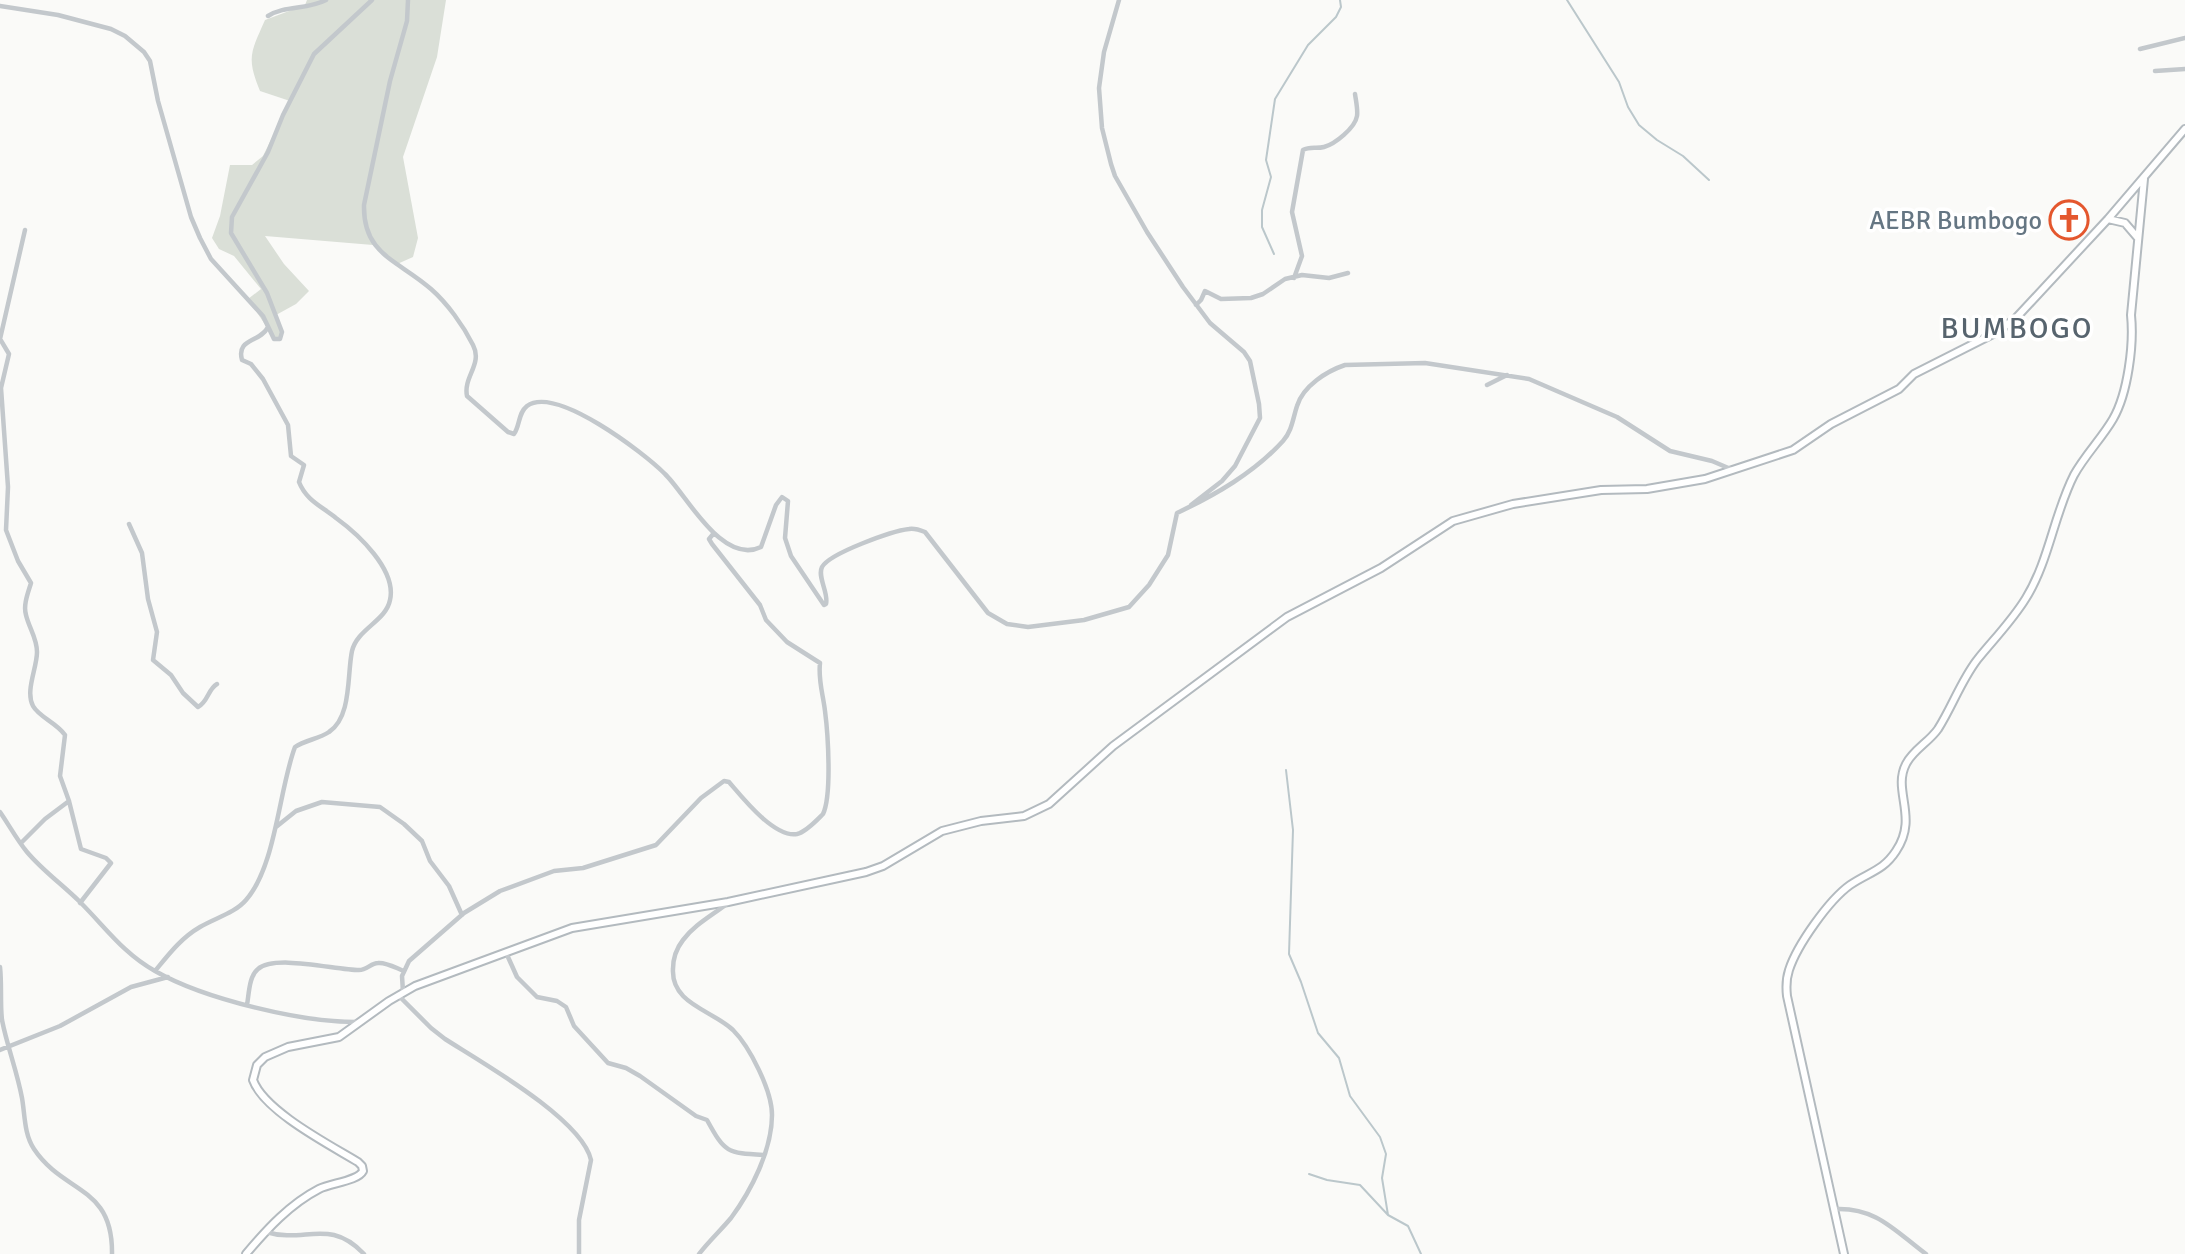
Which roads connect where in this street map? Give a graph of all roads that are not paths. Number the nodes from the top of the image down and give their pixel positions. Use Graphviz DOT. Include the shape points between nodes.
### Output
graph roads {
  1 [pos="326,0"];
  2 [pos="372,0"];
  3 [pos="408,0"];
  4 [pos="1119,0"];
  5 [pos="0,6"];
  6 [pos="268,16"];
  7 [pos="2185,38"];
  8 [pos="2140,49"];
  9 [pos="2185,69"];
  10 [pos="2155,71"];
  11 [pos="1355,94"];
  12 [pos="2185,129"];
  13 [pos="2144,178"];
  14 [pos="2108,219"];
  15 [pos="25,230"];
  16 [pos="2138,239"];
  17 [pos="1348,273"];
  18 [pos="1294,278"];
  19 [pos="1196,304"];
  20 [pos="268,326"];
  21 [pos="1507,375"];
  22 [pos="1487,384"];
  23 [pos="1734,470"];
  24 [pos="1188,508"];
  25 [pos="129,524"];
  26 [pos="714,533"];
  27 [pos="218,684"];
  28 [pos="69,801"];
  29 [pos="0,812"];
  30 [pos="275,827"];
  31 [pos="21,843"];
  32 [pos="80,902"];
  33 [pos="728,902"];
  34 [pos="462,915"];
  35 [pos="508,957"];
  36 [pos="0,967"];
  37 [pos="155,971"];
  38 [pos="404,971"];
  39 [pos="168,977"];
  40 [pos="401,994"];
  41 [pos="247,1005"];
  42 [pos="360,1022"];
  43 [pos="8,1047"];
  44 [pos="0,1050"];
  45 [pos="764,1155"];
  46 [pos="1835,1209"];
  47 [pos="265,1231"];
  48 [pos="112,1254"];
  49 [pos="246,1254"];
  50 [pos="365,1254"];
  51 [pos="579,1254"];
  52 [pos="699,1254"];
  53 [pos="1844,1254"];
  54 [pos="1926,1254"];
  1 -- 6 [label="street"];
  2 -- 20 [label="street" via="314,54 232,217 231,233 267,293 282,332 280,339 274,339"];
  3 -- 26 [label="street" via="407,21 363,205 366,231 385,255 432,290 475,347 475,366 466,390 470,400 514,434 529,404 554,403 576,412 667,476"];
  4 -- 19 [label="street" via="1101,72 1102,128 1115,176"];
  5 -- 20 [label="street" via="111,29 144,51 200,238 211,259 245,293"];
  7 -- 8 [label="street"];
  9 -- 10 [label="street"];
  11 -- 18 [label="street" via="1354,123 1324,147 1303,150 1292,212 1301,256"];
  12 -- 13 [label="street"];
  13 -- 14 [label="street"];
  13 -- 16 [label="street"];
  14 -- 16 [label="street" via="2126,223"];
  14 -- 23 [label="street" via="2034,300 1997,332 1914,374 1899,389 1793,450"];
  15 -- 28 [label="street" via="0,339 9,354 1,388 8,487 6,530 31,583 25,614 36,642 32,705 65,735 60,776"];
  16 -- 46 [label="street" via="2133,333 2114,417 2074,476 2026,598 1972,669 1938,730 1908,760 1902,779 1906,823 1896,851 1877,872 1843,891 1803,942 1788,972 1790,1009"];
  17 -- 18 [label="street"];
  18 -- 19 [label="street" via="1251,298 1221,299 1204,291"];
  19 -- 24 [label="street" via="1250,361 1260,418 1228,475"];
  20 -- 30 [label="street" via="260,337 245,342 240,356 263,379 288,425 289,452 304,465 299,484 310,500 376,555 391,591 389,605 352,650 349,686 335,726 295,747"];
  21 -- 22 [label="street"];
  21 -- 23 [label="street" via="1529,379 1607,413 1670,451"];
  21 -- 24 [label="street" via="1425,363 1335,369 1301,396 1285,438 1271,452"];
  23 -- 33 [label="street" via="1647,489 1601,490 1513,504 1453,522 1381,568 1287,617 1112,746 1041,808 1024,816 942,831 866,872"];
  24 -- 26 [label="street" via="1177,513 1168,555 1129,607 1084,620 1028,627 1007,624 988,613 918,529 843,550 825,563 821,572 828,600 824,605 791,556 785,538 785,498 776,505 761,547 746,550"];
  25 -- 27 [label="street" via="142,553 157,632 153,660 198,707"];
  26 -- 34 [label="street" via="709,539 760,605 766,620 787,642 820,663 827,761 823,814 797,834 787,833 769,823 724,781 701,798 659,843 583,868 554,871 500,891"];
  28 -- 31 [label="street"];
  28 -- 32 [label="street" via="81,849 110,863"];
  29 -- 31 [label="street"];
  30 -- 34 [label="street" via="296,811 322,802 380,807 422,841"];
  30 -- 37 [label="street" via="258,881 246,900 180,940"];
  31 -- 32 [label="street"];
  32 -- 37 [label="street" via="115,942"];
  33 -- 40 [label="street" via="572,928 440,975"];
  33 -- 45 [label="street" via="684,938 672,974 681,996 722,1021 746,1046 771,1104"];
  34 -- 38 [label="street" via="414,956"];
  35 -- 45 [label="street" via="517,977 537,997 566,1007 574,1026 608,1063 640,1076 706,1120 721,1146 735,1153"];
  36 -- 43 [label="street"];
  37 -- 39 [label="street"];
  38 -- 40 [label="street"];
  38 -- 41 [label="street" via="382,962 362,971 271,963 258,968 253,976"];
  39 -- 41 [label="street"];
  39 -- 43 [label="street" via="131,987 60,1026"];
  40 -- 42 [label="street"];
  40 -- 51 [label="street" via="431,1028 553,1110 588,1150 591,1160 579,1220"];
  41 -- 42 [label="street" via="323,1021"];
  42 -- 47 [label="street" via="339,1037 288,1047 257,1065 253,1080 267,1101 358,1162 363,1171 356,1179 334,1183 301,1200"];
  43 -- 44 [label="street"];
  43 -- 48 [label="street" via="32,1147 55,1172 102,1208"];
  45 -- 52 [label="street" via="730,1218"];
  46 -- 53 [label="street"];
  46 -- 54 [label="street" via="1870,1213"];
  47 -- 49 [label="street"];
  47 -- 50 [label="street" via="331,1234 349,1240"];
}
